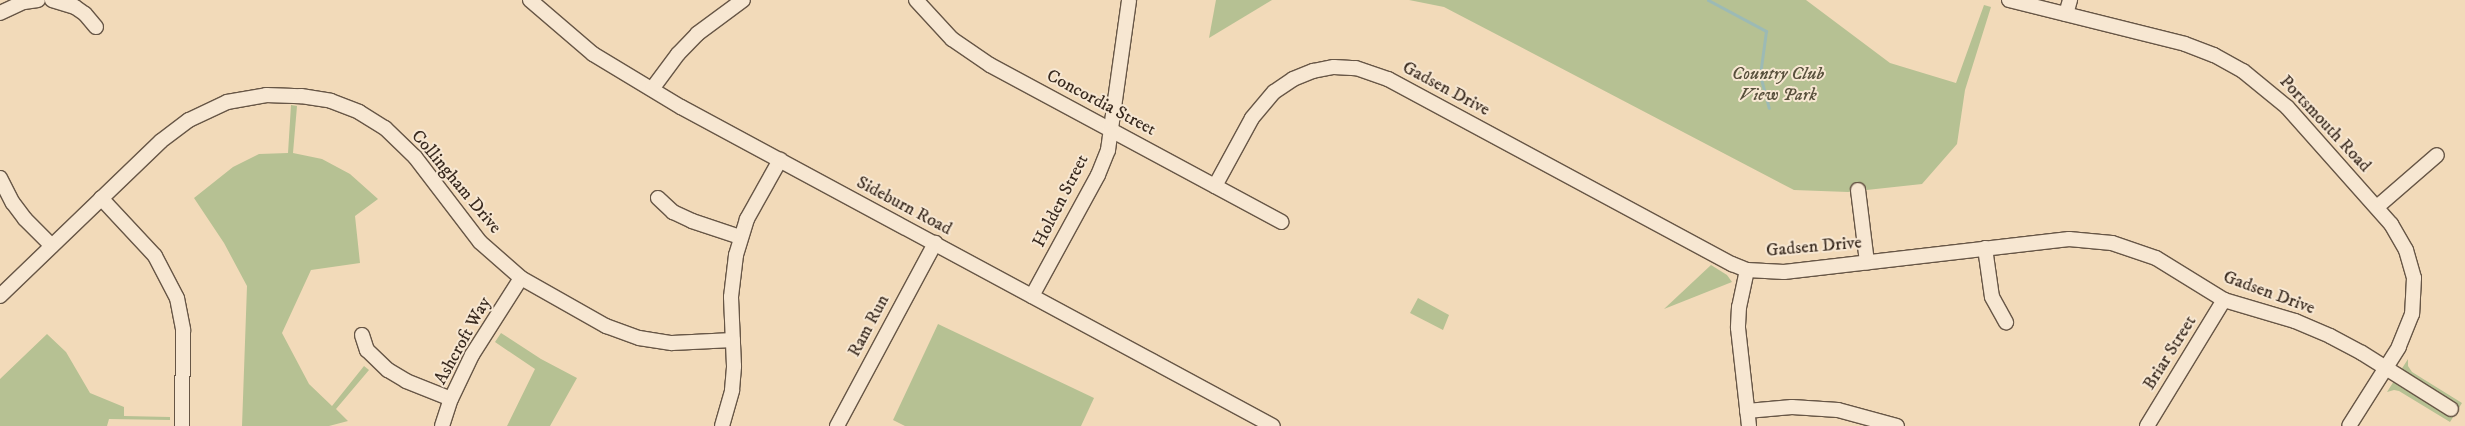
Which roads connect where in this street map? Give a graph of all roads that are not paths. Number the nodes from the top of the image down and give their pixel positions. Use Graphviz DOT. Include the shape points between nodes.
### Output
graph roads {
  1 [pos="38,0"];
  2 [pos="52,0"];
  3 [pos="530,0"];
  4 [pos="743,0"];
  5 [pos="916,0"];
  6 [pos="1129,0"];
  7 [pos="2008,0"];
  8 [pos="2070,0"];
  9 [pos="0,13"];
  10 [pos="2066,14"];
  11 [pos="96,27"];
  12 [pos="652,89"];
  13 [pos="1110,129"];
  14 [pos="2437,155"];
  15 [pos="780,160"];
  16 [pos="0,178"];
  17 [pos="1215,186"];
  18 [pos="1858,190"];
  19 [pos="101,198"];
  20 [pos="658,198"];
  21 [pos="2377,207"];
  22 [pos="1282,222"];
  23 [pos="740,237"];
  24 [pos="935,243"];
  25 [pos="52,246"];
  26 [pos="1985,248"];
  27 [pos="1867,262"];
  28 [pos="1747,270"];
  29 [pos="522,278"];
  30 [pos="0,296"];
  31 [pos="1032,296"];
  32 [pos="2224,300"];
  33 [pos="2006,322"];
  34 [pos="362,335"];
  35 [pos="733,340"];
  36 [pos="2386,368"];
  37 [pos="451,399"];
  38 [pos="2451,409"];
  39 [pos="1747,411"];
  40 [pos="182,426"];
  41 [pos="442,426"];
  42 [pos="722,426"];
  43 [pos="837,426"];
  44 [pos="1273,426"];
  45 [pos="1749,426"];
  46 [pos="1897,426"];
  47 [pos="2147,426"];
  48 [pos="2349,426"];
  1 -- 9 [label="street" via="24,2"];
  2 -- 11 [label="street" via="75,7"];
  3 -- 12 [label="street, Sideburn Road" via="594,54"];
  4 -- 12 [label="street" via="697,34"];
  5 -- 13 [label="street, Concordia Street" via="932,19 971,53"];
  6 -- 13 [label="street, Holden Street"];
  7 -- 10 [label="street, Portsmouth Road"];
  8 -- 10 [label="street"];
  10 -- 21 [label="street, Portsmouth Road" via="2185,44 2244,71 2287,107"];
  12 -- 15 [label="street, Sideburn Road"];
  13 -- 17 [label="street, Concordia Street"];
  13 -- 31 [label="street, Holden Street" via="1108,150 1098,175"];
  14 -- 21 [label="street"];
  15 -- 23 [label="street"];
  15 -- 24 [label="street, Sideburn Road"];
  16 -- 25 [label="street" via="21,214"];
  17 -- 22 [label="street, Concordia Street"];
  17 -- 28 [label="street, Gadsen Drive" via="1252,118 1274,92 1313,71 1334,67 1356,68 1388,79"];
  18 -- 27 [label="street"];
  19 -- 25 [label="street, Collingham Drive"];
  19 -- 29 [label="street, Collingham Drive" via="161,141 189,120 227,102 266,95 331,101 359,112 384,128 415,156 480,242"];
  19 -- 40 [label="street" via="155,256 177,298 183,330"];
  20 -- 23 [label="street" via="673,212 692,222"];
  21 -- 36 [label="street, Portsmouth Road" via="2406,250 2414,278 2409,324"];
  23 -- 35 [label="street" via="731,297"];
  24 -- 31 [label="street, Sideburn Road"];
  24 -- 43 [label="street, Ram Run"];
  25 -- 30 [label="street, Collingham Drive"];
  26 -- 27 [label="street, Gadsen Drive"];
  26 -- 32 [label="street, Gadsen Drive" via="2069,239 2112,243 2156,258"];
  26 -- 33 [label="street" via="1992,297"];
  27 -- 28 [label="street, Gadsen Drive" via="1784,272"];
  28 -- 39 [label="street" via="1738,328"];
  29 -- 35 [label="street, Collingham Drive" via="606,326 639,338 672,343"];
  29 -- 37 [label="street, Ashcroft Way" via="472,355"];
  31 -- 44 [label="street, Sideburn Road"];
  32 -- 36 [label="street, Gadsen Drive" via="2330,336"];
  32 -- 47 [label="street, Briar Street"];
  34 -- 37 [label="street" via="367,350 388,370"];
  35 -- 42 [label="street" via="732,390"];
  36 -- 38 [label="street, Gadsen Drive"];
  36 -- 48 [label="street, Portsmouth Road"];
  37 -- 41 [label="street, Ashcroft Way"];
  39 -- 45 [label="street"];
  39 -- 46 [label="street" via="1792,407 1838,410"];
}
